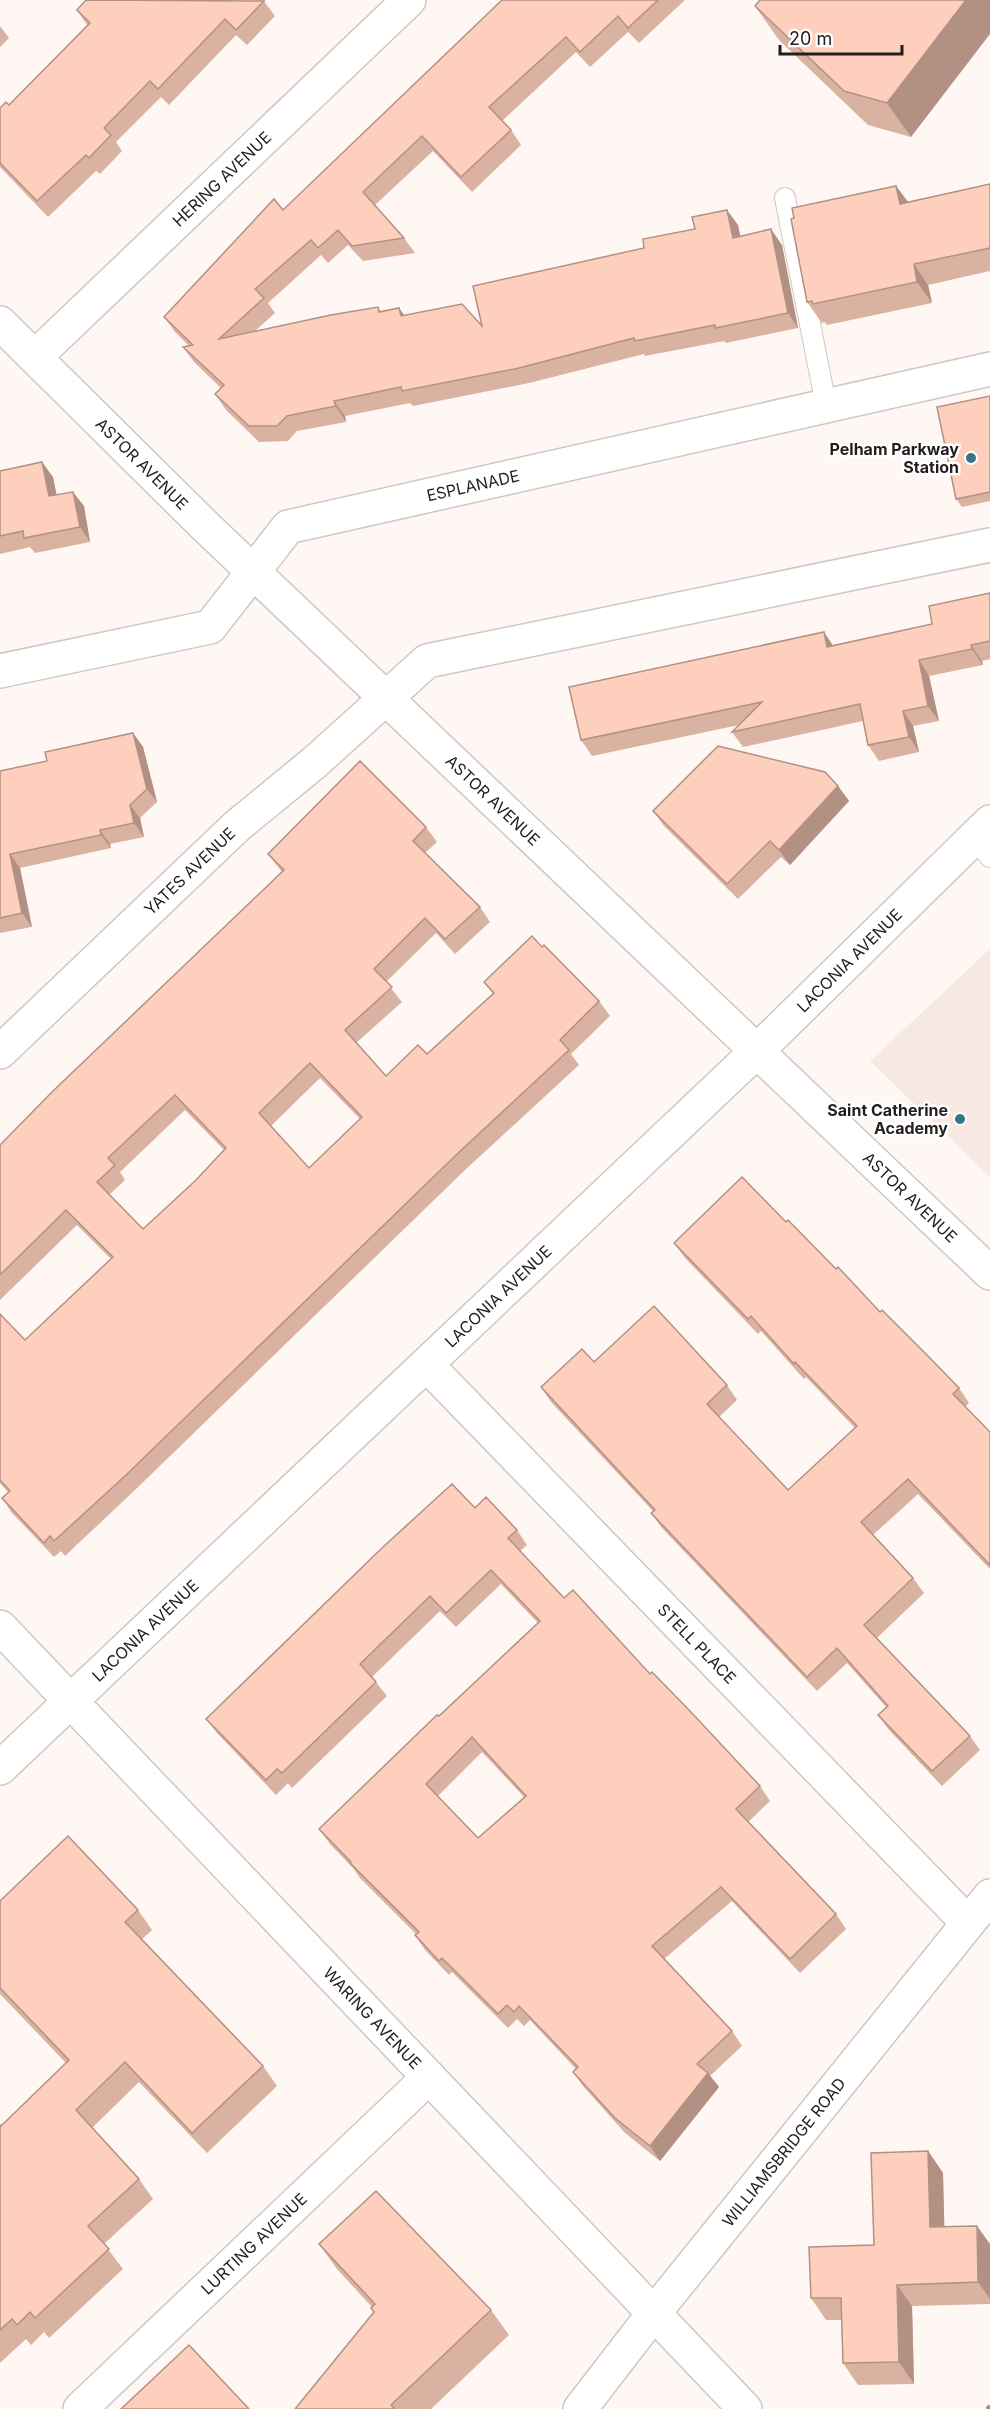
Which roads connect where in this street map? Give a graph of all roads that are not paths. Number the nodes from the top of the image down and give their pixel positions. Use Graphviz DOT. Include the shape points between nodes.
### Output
graph roads {
  1 [pos="409,0"];
  2 [pos="785,198"];
  3 [pos="0,323"];
  4 [pos="35,357"];
  5 [pos="990,369"];
  6 [pos="826,405"];
  7 [pos="990,545"];
  8 [pos="254,571"];
  9 [pos="0,671"];
  10 [pos="386,697"];
  11 [pos="984,839"];
  12 [pos="758,1050"];
  13 [pos="0,1053"];
  14 [pos="990,1273"];
  15 [pos="427,1365"];
  16 [pos="0,1627"];
  17 [pos="71,1701"];
  18 [pos="0,1768"];
  19 [pos="990,1896"];
  20 [pos="968,1923"];
  21 [pos="429,2077"];
  22 [pos="654,2313"];
  23 [pos="80,2409"];
  24 [pos="580,2409"];
  25 [pos="745,2409"];
  1 -- 4 [label="street, HERING AVENUE"];
  2 -- 6 [label="lane"];
  3 -- 4 [label="street, ASTOR AVENUE"];
  4 -- 8 [label="street, ASTOR AVENUE"];
  5 -- 6 [label="street, ESPLANADE"];
  6 -- 8 [label="street, ESPLANADE" via="288,527"];
  7 -- 10 [label="street" via="427,661"];
  8 -- 9 [label="street, ESPLANADE" via="210,627"];
  8 -- 10 [label="street, ASTOR AVENUE"];
  10 -- 12 [label="street, ASTOR AVENUE"];
  10 -- 13 [label="street, YATES AVENUE" via="237,826"];
  11 -- 12 [label="street, LACONIA AVENUE"];
  12 -- 14 [label="street, ASTOR AVENUE"];
  12 -- 15 [label="street, LACONIA AVENUE"];
  15 -- 17 [label="street, LACONIA AVENUE"];
  15 -- 20 [label="street, STELL PLACE"];
  16 -- 17 [label="street, WARING AVENUE"];
  17 -- 18 [label="street, LACONIA AVENUE"];
  17 -- 21 [label="street, WARING AVENUE"];
  19 -- 20 [label="street, WILLIAMSBRIDGE ROAD"];
  20 -- 22 [label="street, WILLIAMSBRIDGE ROAD"];
  21 -- 22 [label="street, WARING AVENUE"];
  21 -- 23 [label="street, LURTING AVENUE"];
  22 -- 24 [label="street, WILLIAMSBRIDGE ROAD"];
  22 -- 25 [label="street, WARING AVENUE"];
}
